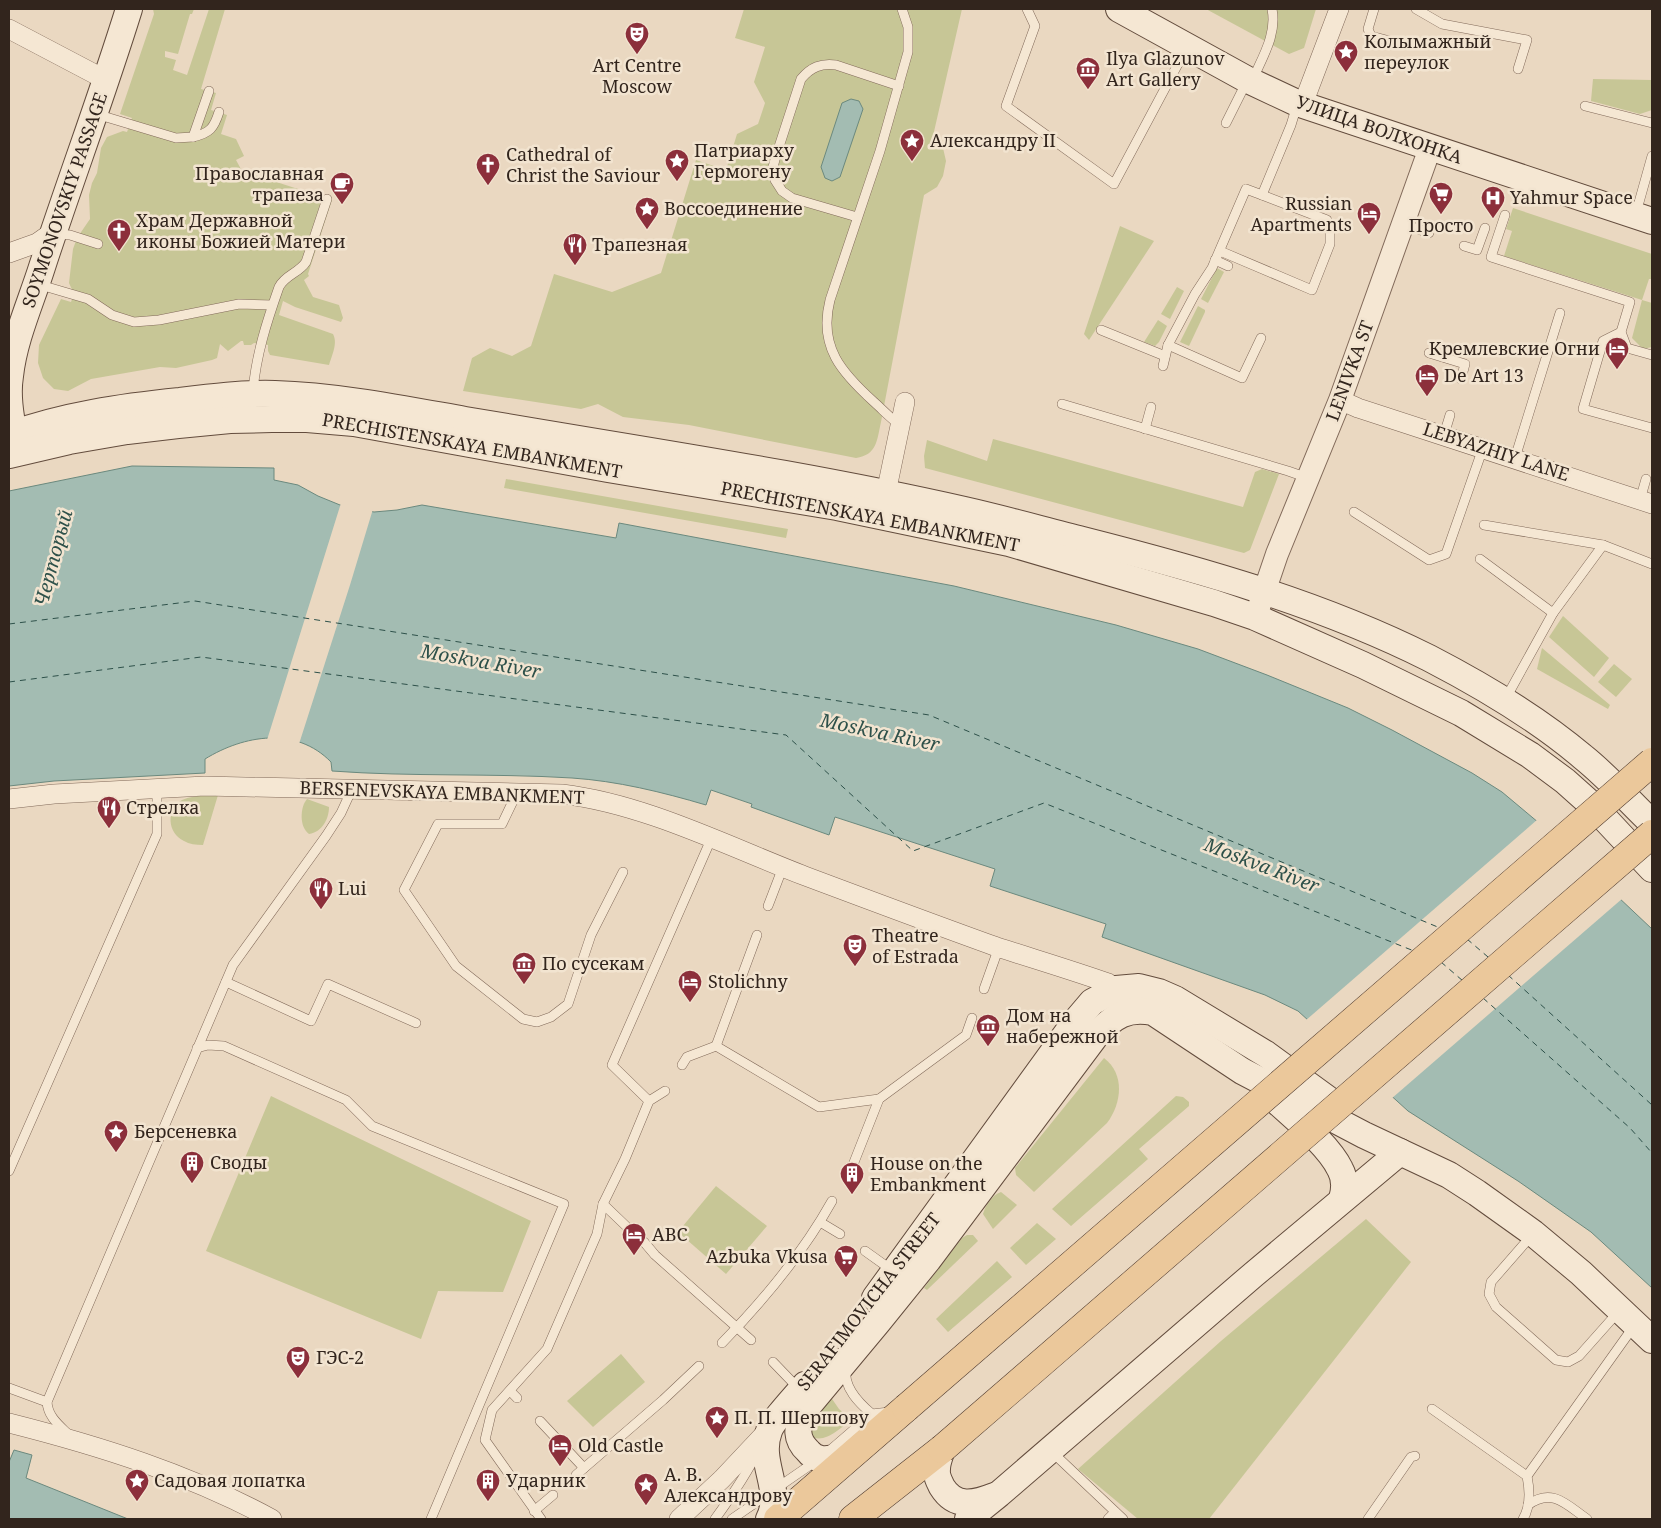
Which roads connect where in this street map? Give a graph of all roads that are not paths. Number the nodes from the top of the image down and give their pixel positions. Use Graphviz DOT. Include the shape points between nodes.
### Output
graph roads {
  1 [pos="129,9"];
  2 [pos="902,9"];
  3 [pos="1027,9"];
  4 [pos="1272,9"];
  5 [pos="1338,9"];
  6 [pos="1374,9"];
  7 [pos="1416,9"];
  8 [pos="1122,10"];
  9 [pos="9,29"];
  10 [pos="1390,40"];
  11 [pos="1187,47"];
  12 [pos="1518,69"];
  13 [pos="106,80"];
  14 [pos="1250,81"];
  15 [pos="899,86"];
  16 [pos="209,91"];
  17 [pos="1300,104"];
  18 [pos="1585,106"];
  19 [pos="219,112"];
  20 [pos="96,114"];
  21 [pos="1226,123"];
  22 [pos="1652,123"];
  23 [pos="193,137"];
  24 [pos="1430,148"];
  25 [pos="1652,156"];
  26 [pos="1262,195"];
  27 [pos="327,199"];
  28 [pos="1505,215"];
  29 [pos="857,217"];
  30 [pos="1644,219"];
  31 [pos="1404,224"];
  32 [pos="1484,228"];
  33 [pos="54,232"];
  34 [pos="1429,233"];
  35 [pos="98,244"];
  36 [pos="1464,246"];
  37 [pos="1220,250"];
  38 [pos="9,253"];
  39 [pos="1215,260"];
  40 [pos="1228,266"];
  41 [pos="37,284"];
  42 [pos="272,305"];
  43 [pos="1560,313"];
  44 [pos="1100,330"];
  45 [pos="1621,332"];
  46 [pos="1261,338"];
  47 [pos="1168,346"];
  48 [pos="1429,353"];
  49 [pos="1652,355"];
  50 [pos="1461,379"];
  51 [pos="252,394"];
  52 [pos="1340,400"];
  53 [pos="905,402"];
  54 [pos="1062,404"];
  55 [pos="1151,407"];
  56 [pos="1450,415"];
  57 [pos="900,425"];
  58 [pos="1652,428"];
  59 [pos="1146,429"];
  60 [pos="1444,435"];
  61 [pos="12,444"];
  62 [pos="1483,448"];
  63 [pos="1515,458"];
  64 [pos="1308,478"];
  65 [pos="1646,478"];
  66 [pos="886,493"];
  67 [pos="1646,502"];
  68 [pos="1354,512"];
  69 [pos="1484,525"];
  70 [pos="1603,545"];
  71 [pos="1480,559"];
  72 [pos="1652,564"];
  73 [pos="1265,591"];
  74 [pos="1553,613"];
  75 [pos="1255,617"];
  76 [pos="1505,700"];
  77 [pos="1652,762"];
  78 [pos="157,788"];
  79 [pos="352,789"];
  80 [pos="514,793"];
  81 [pos="9,799"];
  82 [pos="1652,824"];
  83 [pos="1616,829"];
  84 [pos="1652,834"];
  85 [pos="712,837"];
  86 [pos="1652,857"];
  87 [pos="782,867"];
  88 [pos="1652,869"];
  89 [pos="623,872"];
  90 [pos="768,906"];
  91 [pos="757,935"];
  92 [pos="998,947"];
  93 [pos="226,982"];
  94 [pos="984,989"];
  95 [pos="1122,1000"];
  96 [pos="972,1018"];
  97 [pos="416,1023"];
  98 [pos="716,1046"];
  99 [pos="197,1048"];
  100 [pos="682,1065"];
  101 [pos="1242,1071"];
  102 [pos="665,1091"];
  103 [pos="879,1099"];
  104 [pos="649,1102"];
  105 [pos="1003,1142"];
  106 [pos="1400,1152"];
  107 [pos="9,1171"];
  108 [pos="849,1175"];
  109 [pos="1342,1199"];
  110 [pos="832,1201"];
  111 [pos="603,1204"];
  112 [pos="820,1222"];
  113 [pos="626,1226"];
  114 [pos="1533,1233"];
  115 [pos="840,1234"];
  116 [pos="644,1242"];
  117 [pos="865,1251"];
  118 [pos="895,1273"];
  119 [pos="1636,1325"];
  120 [pos="738,1327"];
  121 [pos="751,1340"];
  122 [pos="722,1343"];
  123 [pos="848,1358"];
  124 [pos="773,1362"];
  125 [pos="699,1366"];
  126 [pos="9,1388"];
  127 [pos="510,1391"];
  128 [pos="807,1394"];
  129 [pos="517,1398"];
  130 [pos="47,1402"];
  131 [pos="906,1408"];
  132 [pos="1432,1409"];
  133 [pos="872,1414"];
  134 [pos="540,1421"];
  135 [pos="9,1423"];
  136 [pos="769,1429"];
  137 [pos="77,1442"];
  138 [pos="942,1450"];
  139 [pos="1050,1451"];
  140 [pos="852,1454"];
  141 [pos="1415,1456"];
  142 [pos="819,1459"];
  143 [pos="1527,1476"];
  144 [pos="774,1490"];
  145 [pos="553,1495"];
  146 [pos="1528,1506"];
  147 [pos="982,1510"];
  148 [pos="534,1511"];
  149 [pos="1115,1512"];
  150 [pos="272,1519"];
  151 [pos="431,1519"];
  152 [pos="541,1519"];
  153 [pos="679,1519"];
  154 [pos="715,1519"];
  155 [pos="732,1519"];
  156 [pos="769,1519"];
  157 [pos="778,1519"];
  158 [pos="853,1519"];
  159 [pos="1108,1519"];
  160 [pos="1123,1519"];
  161 [pos="1368,1519"];
  162 [pos="1523,1519"];
  163 [pos="1587,1519"];
  1 -- 13 [label="main road, SOYMONOVSKIY PASSAGE"];
  2 -- 15 [label="lane" via="909,40"];
  3 -- 11 [label="lane" via="1035,26 1006,106 1114,184"];
  4 -- 14 [label="lane" via="1274,28"];
  5 -- 17 [label="street"];
  6 -- 10 [label="lane" via="1368,29 1371,36"];
  7 -- 12 [label="lane" via="1442,24 1527,40"];
  8 -- 11 [label="main road, УЛИЦА ВОЛХОНКА"];
  9 -- 13 [label="street"];
  11 -- 14 [label="main road, УЛИЦА ВОЛХОНКА"];
  13 -- 20 [label="main road, SOYMONOVSKIY PASSAGE"];
  14 -- 17 [label="main road, УЛИЦА ВОЛХОНКА"];
  14 -- 21 [label="lane"];
  15 -- 29 [label="lane"];
  15 -- 29 [label="lane" via="836,65 816,66 801,79 776,156 775,180 782,191 803,202"];
  16 -- 23 [label="lane"];
  17 -- 24 [label="main road, УЛИЦА ВОЛХОНКА"];
  17 -- 26 [label="lane"];
  18 -- 22 [label="lane"];
  19 -- 23 [label="lane" via="215,125 209,131"];
  20 -- 23 [label="lane" via="176,138"];
  20 -- 33 [label="main road, SOYMONOVSKIY PASSAGE"];
  24 -- 30 [label="main road, УЛИЦА ВОЛХОНКА"];
  24 -- 31 [label="street, LENIVKA ST"];
  25 -- 30 [label="lane"];
  26 -- 37 [label="lane" via="1242,187"];
  26 -- 37 [label="lane" via="1327,220 1330,244 1312,290"];
  27 -- 42 [label="lane" via="306,262 282,281"];
  28 -- 45 [label="lane" via="1491,257 1630,302"];
  29 -- 57 [label="lane" via="830,300 827,329 832,348 847,377 888,418"];
  31 -- 34 [label="lane"];
  31 -- 52 [label="street, LENIVKA ST"];
  32 -- 36 [label="lane" via="1477,250"];
  33 -- 35 [label="lane"];
  33 -- 38 [label="street" via="37,243"];
  33 -- 41 [label="main road, SOYMONOVSKIY PASSAGE"];
  37 -- 39 [label="lane"];
  39 -- 40 [label="lane"];
  39 -- 47 [label="lane"];
  41 -- 42 [label="lane" via="88,300 112,315 134,322 239,304"];
  41 -- 61 [label="main road, SOYMONOVSKIY PASSAGE" via="9,377"];
  42 -- 51 [label="lane" via="255,369"];
  43 -- 63 [label="lane"];
  44 -- 47 [label="lane" via="1164,361"];
  45 -- 49 [label="lane" via="1627,348"];
  45 -- 58 [label="lane" via="1603,341 1583,409"];
  46 -- 47 [label="lane" via="1242,378"];
  48 -- 50 [label="lane" via="1465,364"];
  51 -- 61 [label="main road, PRECHISTENSKAYA EMBANKMENT" via="123,407 63,418"];
  51 -- 66 [label="main road, PRECHISTENSKAYA EMBANKMENT" via="273,393 369,403"];
  52 -- 60 [label="street, LEBYAZHIY LANE"];
  52 -- 64 [label="street, LENIVKA ST"];
  53 -- 57 [label="street"];
  54 -- 59 [label="lane"];
  55 -- 59 [label="lane"];
  56 -- 60 [label="lane"];
  57 -- 66 [label="street"];
  59 -- 64 [label="lane"];
  60 -- 62 [label="street, LEBYAZHIY LANE"];
  61 -- 75 [label="main road, PRECHISTENSKAYA EMBANKMENT" via="230,420 307,419 354,423 964,532 1128,577"];
  62 -- 63 [label="street, LEBYAZHIY LANE"];
  62 -- 68 [label="lane" via="1446,554 1430,560"];
  63 -- 67 [label="street, LEBYAZHIY LANE"];
  64 -- 73 [label="street, LENIVKA ST"];
  65 -- 67 [label="lane"];
  66 -- 73 [label="main road, PRECHISTENSKAYA EMBANKMENT" via="967,510 1134,553"];
  69 -- 70 [label="lane"];
  70 -- 72 [label="lane"];
  70 -- 74 [label="lane"];
  71 -- 74 [label="lane"];
  73 -- 75 [label="street, LENIVKA ST"];
  73 -- 76 [label="main road, PRECHISTENSKAYA EMBANKMENT" via="1384,638"];
  74 -- 76 [label="lane"];
  75 -- 83 [label="main road, PRECHISTENSKAYA EMBANKMENT" via="1461,713 1530,755 1565,781"];
  76 -- 82 [label="main road, PRECHISTENSKAYA EMBANKMENT" via="1586,759"];
  77 -- 131 [label="main road, bridge"];
  78 -- 79 [label="street, BERSENEVSKAYA EMBANKMENT"];
  78 -- 81 [label="street, BERSENEVSKAYA EMBANKMENT"];
  78 -- 107 [label="lane" via="156,834"];
  79 -- 80 [label="street, BERSENEVSKAYA EMBANKMENT"];
  79 -- 93 [label="lane" via="326,836 233,965"];
  80 -- 85 [label="street, BERSENEVSKAYA EMBANKMENT" via="586,797"];
  80 -- 89 [label="lane" via="502,824 438,824 404,890 456,966 522,1019 537,1022 551,1017 568,1004 591,935"];
  83 -- 86 [label="main road"];
  83 -- 88 [label="main road, PRECHISTENSKAYA EMBANKMENT"];
  84 -- 138 [label="main road, bridge"];
  85 -- 87 [label="street, BERSENEVSKAYA EMBANKMENT"];
  85 -- 104 [label="lane" via="612,1065"];
  87 -- 90 [label="lane"];
  87 -- 92 [label="street, BERSENEVSKAYA EMBANKMENT"];
  91 -- 98 [label="lane"];
  92 -- 94 [label="lane"];
  92 -- 95 [label="street, BERSENEVSKAYA EMBANKMENT" via="1108,983"];
  93 -- 97 [label="lane" via="311,1021 328,984"];
  93 -- 99 [label="lane"];
  95 -- 101 [label="main road" via="1153,1012"];
  95 -- 105 [label="main road, SERAFIMOVICHA STREET" via="1108,1022"];
  95 -- 106 [label="main road" via="1139,987 1175,999 1266,1054"];
  96 -- 103 [label="lane" via="966,1035"];
  98 -- 100 [label="lane" via="688,1057"];
  98 -- 103 [label="lane" via="819,1107"];
  99 -- 130 [label="lane"];
  99 -- 151 [label="lane" via="224,1046 346,1100 372,1126 564,1204"];
  101 -- 106 [label="main road"];
  101 -- 109 [label="main road" via="1334,1159 1343,1178"];
  102 -- 104 [label="lane"];
  103 -- 108 [label="lane"];
  104 -- 111 [label="lane"];
  105 -- 118 [label="main road, SERAFIMOVICHA STREET"];
  105 -- 123 [label="main road, SERAFIMOVICHA STREET" via="928,1260"];
  106 -- 109 [label="main road"];
  106 -- 114 [label="main road" via="1449,1175"];
  109 -- 139 [label="main road"];
  110 -- 112 [label="lane"];
  111 -- 113 [label="lane"];
  111 -- 127 [label="lane" via="597,1234 547,1348"];
  112 -- 115 [label="lane"];
  112 -- 120 [label="lane"];
  114 -- 119 [label="main road"];
  114 -- 119 [label="lane" via="1491,1282 1489,1294 1496,1307 1562,1362 1572,1360"];
  116 -- 120 [label="lane"];
  117 -- 118 [label="lane"];
  118 -- 128 [label="main road, SERAFIMOVICHA STREET"];
  119 -- 143 [label="lane"];
  120 -- 121 [label="lane"];
  120 -- 122 [label="lane"];
  123 -- 128 [label="main road, SERAFIMOVICHA STREET"];
  123 -- 133 [label="lane" via="845,1375 855,1399"];
  124 -- 128 [label="lane"];
  125 -- 134 [label="lane" via="580,1471"];
  126 -- 130 [label="lane"];
  127 -- 129 [label="lane"];
  127 -- 148 [label="lane" via="492,1410 485,1440"];
  128 -- 136 [label="main road, SERAFIMOVICHA STREET"];
  128 -- 142 [label="main road" via="798,1437 810,1454"];
  130 -- 137 [label="lane" via="53,1419"];
  131 -- 133 [label="lane"];
  131 -- 140 [label="main road"];
  132 -- 143 [label="lane"];
  133 -- 142 [label="lane"];
  135 -- 137 [label="street"];
  136 -- 144 [label="main road" via="765,1458"];
  136 -- 153 [label="street"];
  136 -- 154 [label="lane" via="751,1466"];
  137 -- 150 [label="street" via="165,1470 234,1498"];
  138 -- 147 [label="main road" via="937,1469 938,1480 945,1492 965,1504 978,1502"];
  138 -- 158 [label="main road"];
  139 -- 147 [label="main road"];
  139 -- 149 [label="lane"];
  140 -- 142 [label="main road"];
  140 -- 157 [label="main road"];
  141 -- 161 [label="lane" via="1411,1457"];
  142 -- 144 [label="lane"];
  143 -- 146 [label="lane"];
  144 -- 155 [label="lane"];
  144 -- 156 [label="main road"];
  145 -- 148 [label="lane"];
  146 -- 162 [label="lane"];
  146 -- 163 [label="lane" via="1536,1499 1553,1497"];
  148 -- 152 [label="lane"];
  149 -- 159 [label="lane"];
  149 -- 160 [label="lane"];
}
